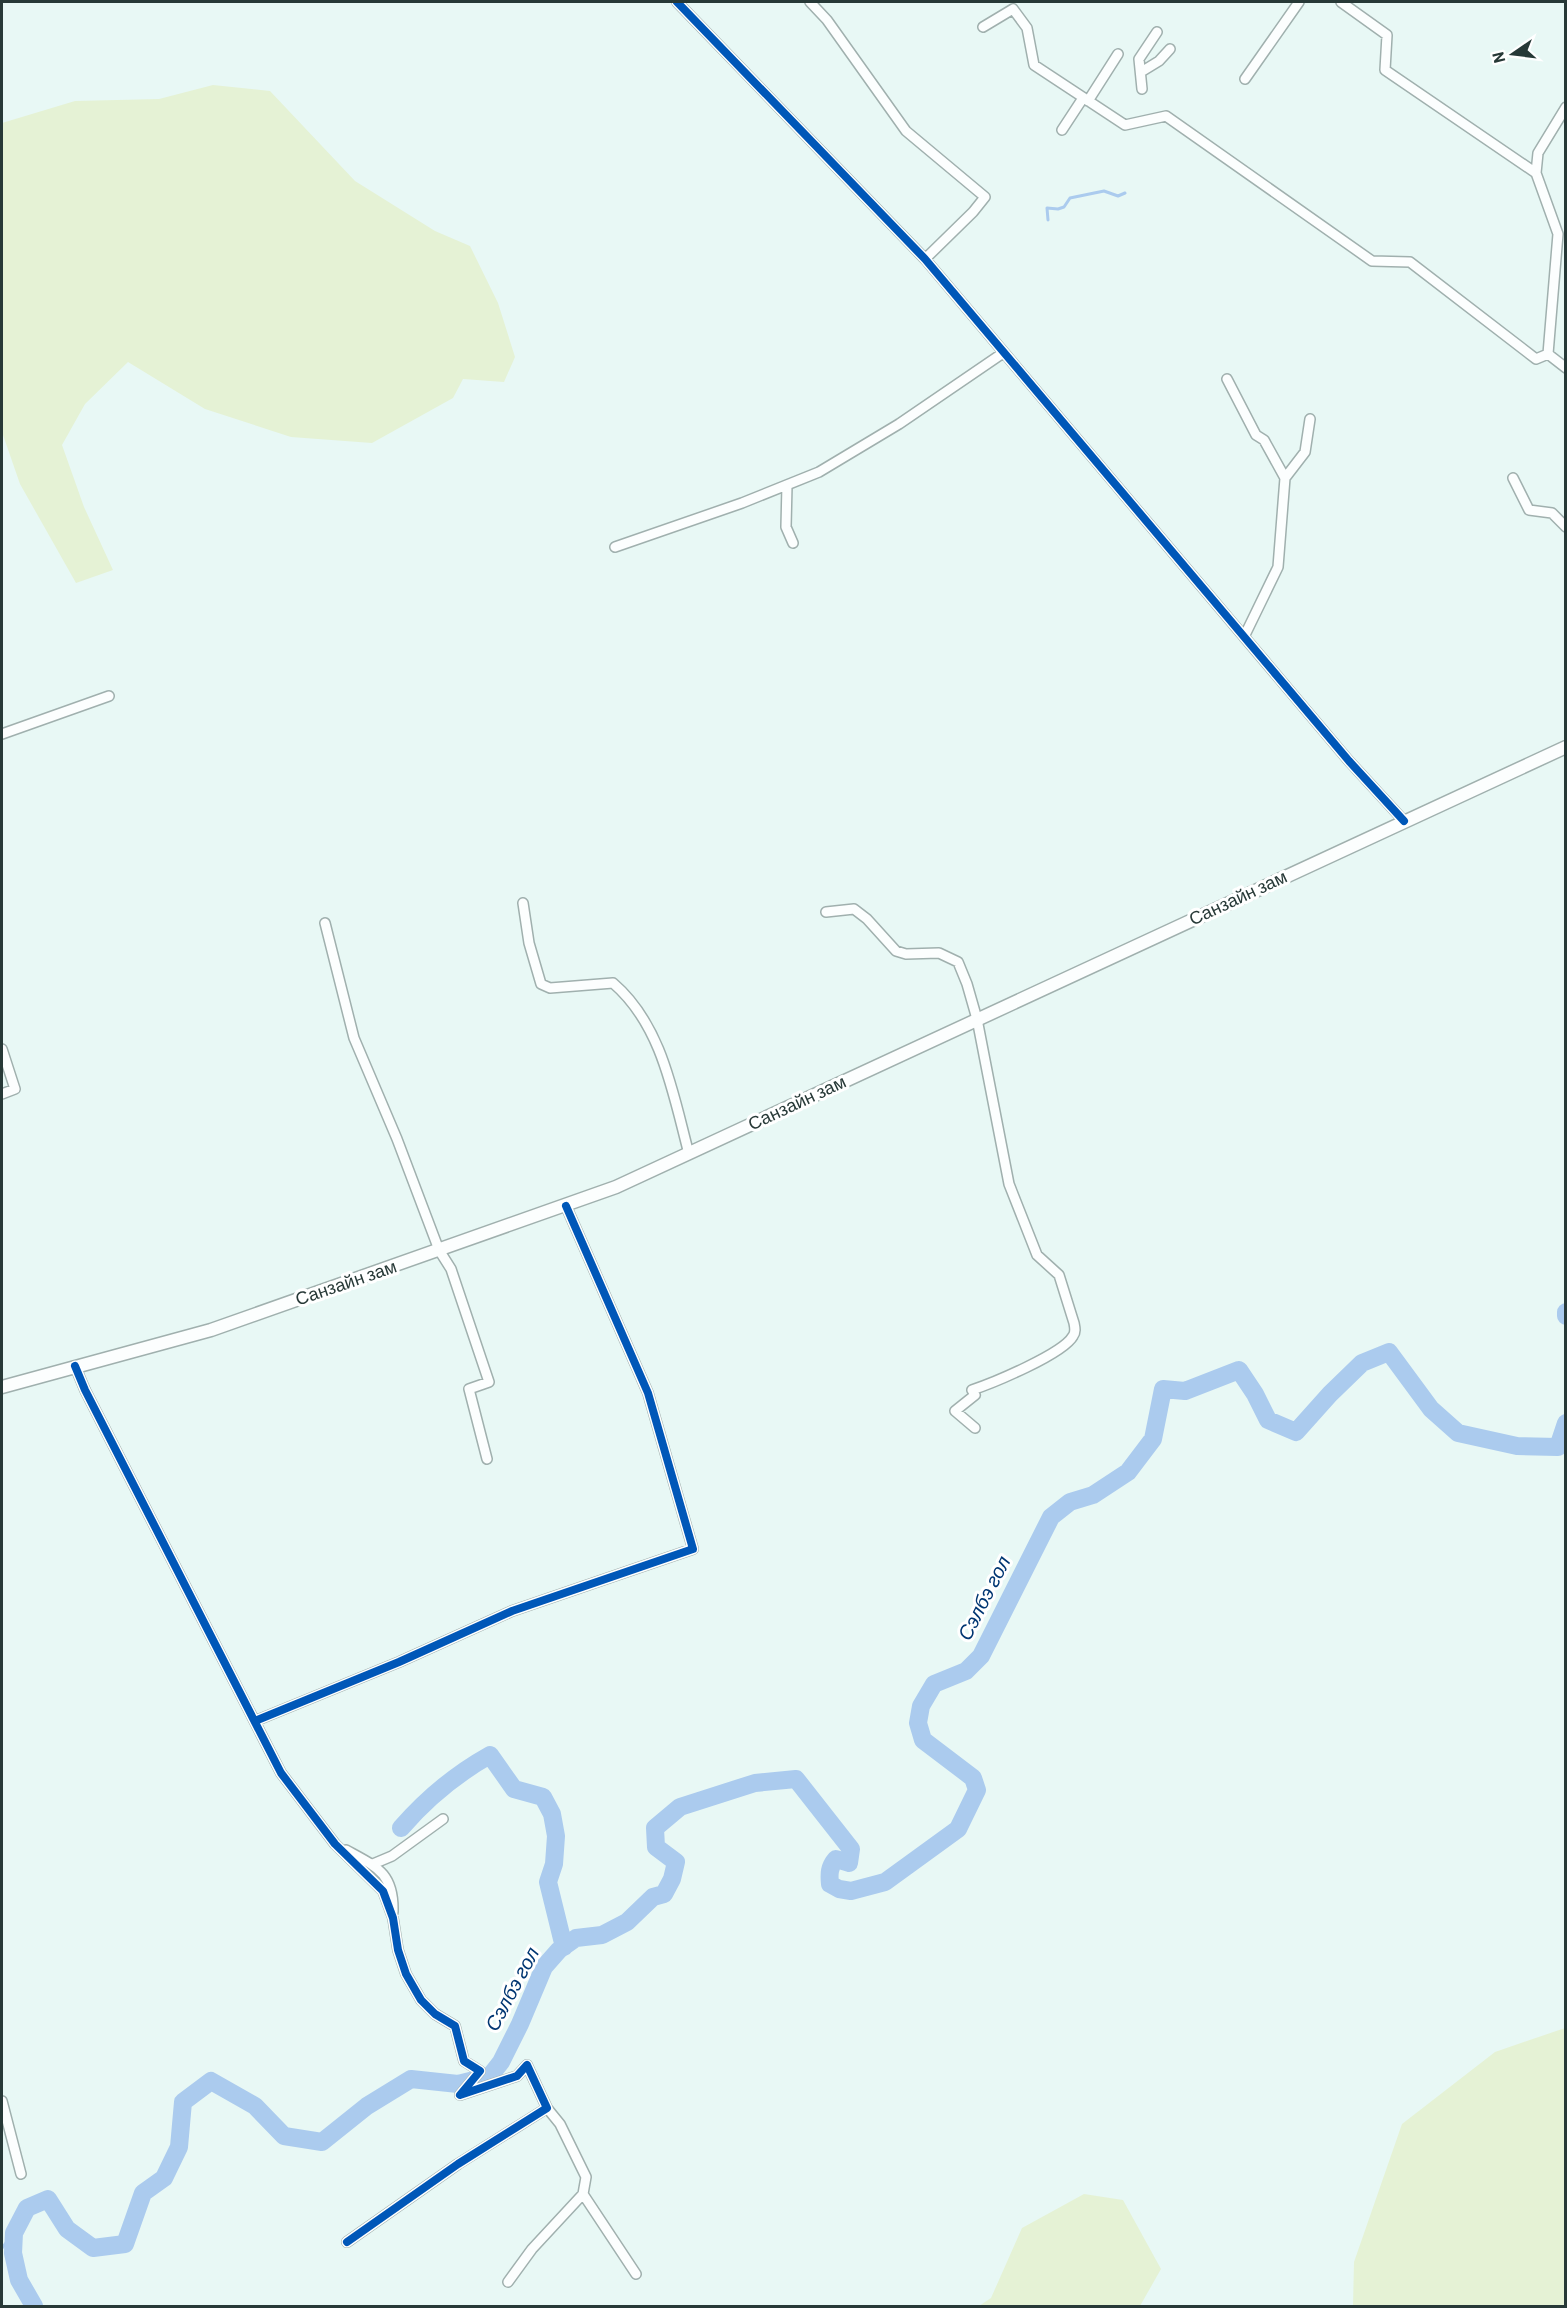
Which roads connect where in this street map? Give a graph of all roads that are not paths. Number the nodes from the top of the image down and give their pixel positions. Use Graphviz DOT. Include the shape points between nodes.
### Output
graph roads {
  1 [pos="677,2"];
  2 [pos="810,2"];
  3 [pos="1299,2"];
  4 [pos="1341,2"];
  5 [pos="983,27"];
  6 [pos="1157,32"];
  7 [pos="1170,49"];
  8 [pos="1118,54"];
  9 [pos="1141,72"];
  10 [pos="1245,79"];
  11 [pos="1142,89"];
  12 [pos="1085,99"];
  13 [pos="1566,107"];
  14 [pos="1062,130"];
  15 [pos="1536,173"];
  16 [pos="925,259"];
  17 [pos="1003,353"];
  18 [pos="1548,354"];
  19 [pos="1566,368"];
  20 [pos="1227,379"];
  21 [pos="1310,420"];
  22 [pos="1285,477"];
  23 [pos="1513,478"];
  24 [pos="788,485"];
  25 [pos="1566,527"];
  26 [pos="793,543"];
  27 [pos="615,547"];
  28 [pos="1244,637"];
  29 [pos="109,696"];
  30 [pos="2,734"];
  31 [pos="1566,747"];
  32 [pos="1404,821"];
  33 [pos="523,903"];
  34 [pos="826,912"];
  35 [pos="325,923"];
  36 [pos="977,1019"];
  37 [pos="2,1049"];
  38 [pos="2,1094"];
  39 [pos="689,1154"];
  40 [pos="566,1206"];
  41 [pos="439,1250"];
  42 [pos="75,1366"];
  43 [pos="2,1387"];
  44 [pos="975,1428"];
  45 [pos="487,1460"];
  46 [pos="255,1721"];
  47 [pos="443,1819"];
  48 [pos="335,1844"];
  49 [pos="373,1864"];
  50 [pos="393,1918"];
  51 [pos="2,2101"];
  52 [pos="547,2108"];
  53 [pos="21,2174"];
  54 [pos="583,2194"];
  55 [pos="347,2242"];
  56 [pos="636,2274"];
  57 [pos="508,2282"];
  1 -- 16 [label="street"];
  2 -- 16 [label="street" via="906,132 985,197"];
  3 -- 10 [label="street"];
  4 -- 15 [label="street" via="1387,35 1385,70"];
  5 -- 12 [label="street" via="1013,9 1027,28 1034,65"];
  6 -- 9 [label="street" via="1139,59"];
  7 -- 9 [label="street"];
  8 -- 12 [label="street"];
  9 -- 11 [label="street"];
  12 -- 14 [label="street"];
  12 -- 18 [label="street" via="1125,126 1166,116 1372,261 1410,262 1536,359"];
  13 -- 15 [label="street" via="1538,153"];
  15 -- 18 [label="street" via="1558,234"];
  16 -- 17 [label="street"];
  17 -- 24 [label="street" via="899,424 819,472"];
  17 -- 28 [label="street"];
  18 -- 19 [label="street"];
  20 -- 22 [label="street" via="1256,435 1264,440"];
  21 -- 22 [label="street" via="1305,452"];
  22 -- 28 [label="street" via="1278,567"];
  23 -- 25 [label="street" via="1528,510 1552,513"];
  24 -- 26 [label="street" via="786,527"];
  24 -- 27 [label="street"];
  28 -- 32 [label="street"];
  29 -- 30 [label="street"];
  31 -- 32 [label="main road, Санзайн зам"];
  32 -- 36 [label="main road, Санзайн зам"];
  33 -- 39 [label="street" via="541,984 550,988 612,983 642,1018 662,1057"];
  34 -- 36 [label="street" via="854,909 896,951 939,954 958,962"];
  35 -- 41 [label="street" via="354,1038"];
  36 -- 39 [label="main road, Санзайн зам"];
  36 -- 44 [label="street" via="1009,1184 1037,1256 1059,1275 1076,1330 1073,1338 1052,1353 1002,1380 972,1390 975,1395 955,1411"];
  37 -- 38 [label="street" via="15,1089"];
  39 -- 40 [label="main road, Санзайн зам"];
  40 -- 41 [label="main road, Санзайн зам"];
  40 -- 46 [label="street" via="648,1393 693,1549 512,1611"];
  41 -- 42 [label="main road, Санзайн зам" via="211,1330"];
  41 -- 45 [label="street" via="451,1269 489,1382 468,1389"];
  42 -- 43 [label="main road, Санзайн зам"];
  42 -- 46 [label="street"];
  46 -- 48 [label="street" via="281,1773"];
  47 -- 49 [label="street" via="401,1850"];
  48 -- 49 [label="street"];
  48 -- 50 [label="street" via="383,1892"];
  49 -- 50 [label="street" via="389,1884"];
  50 -- 52 [label="street" via="406,1974 421,2000 456,2026 464,2061 480,2071 460,2095 517,2076 526,2065"];
  51 -- 53 [label="street"];
  52 -- 54 [label="street" via="560,2124 586,2177"];
  52 -- 55 [label="street" via="458,2164"];
  54 -- 56 [label="street"];
  54 -- 57 [label="street" via="532,2249"];
}
